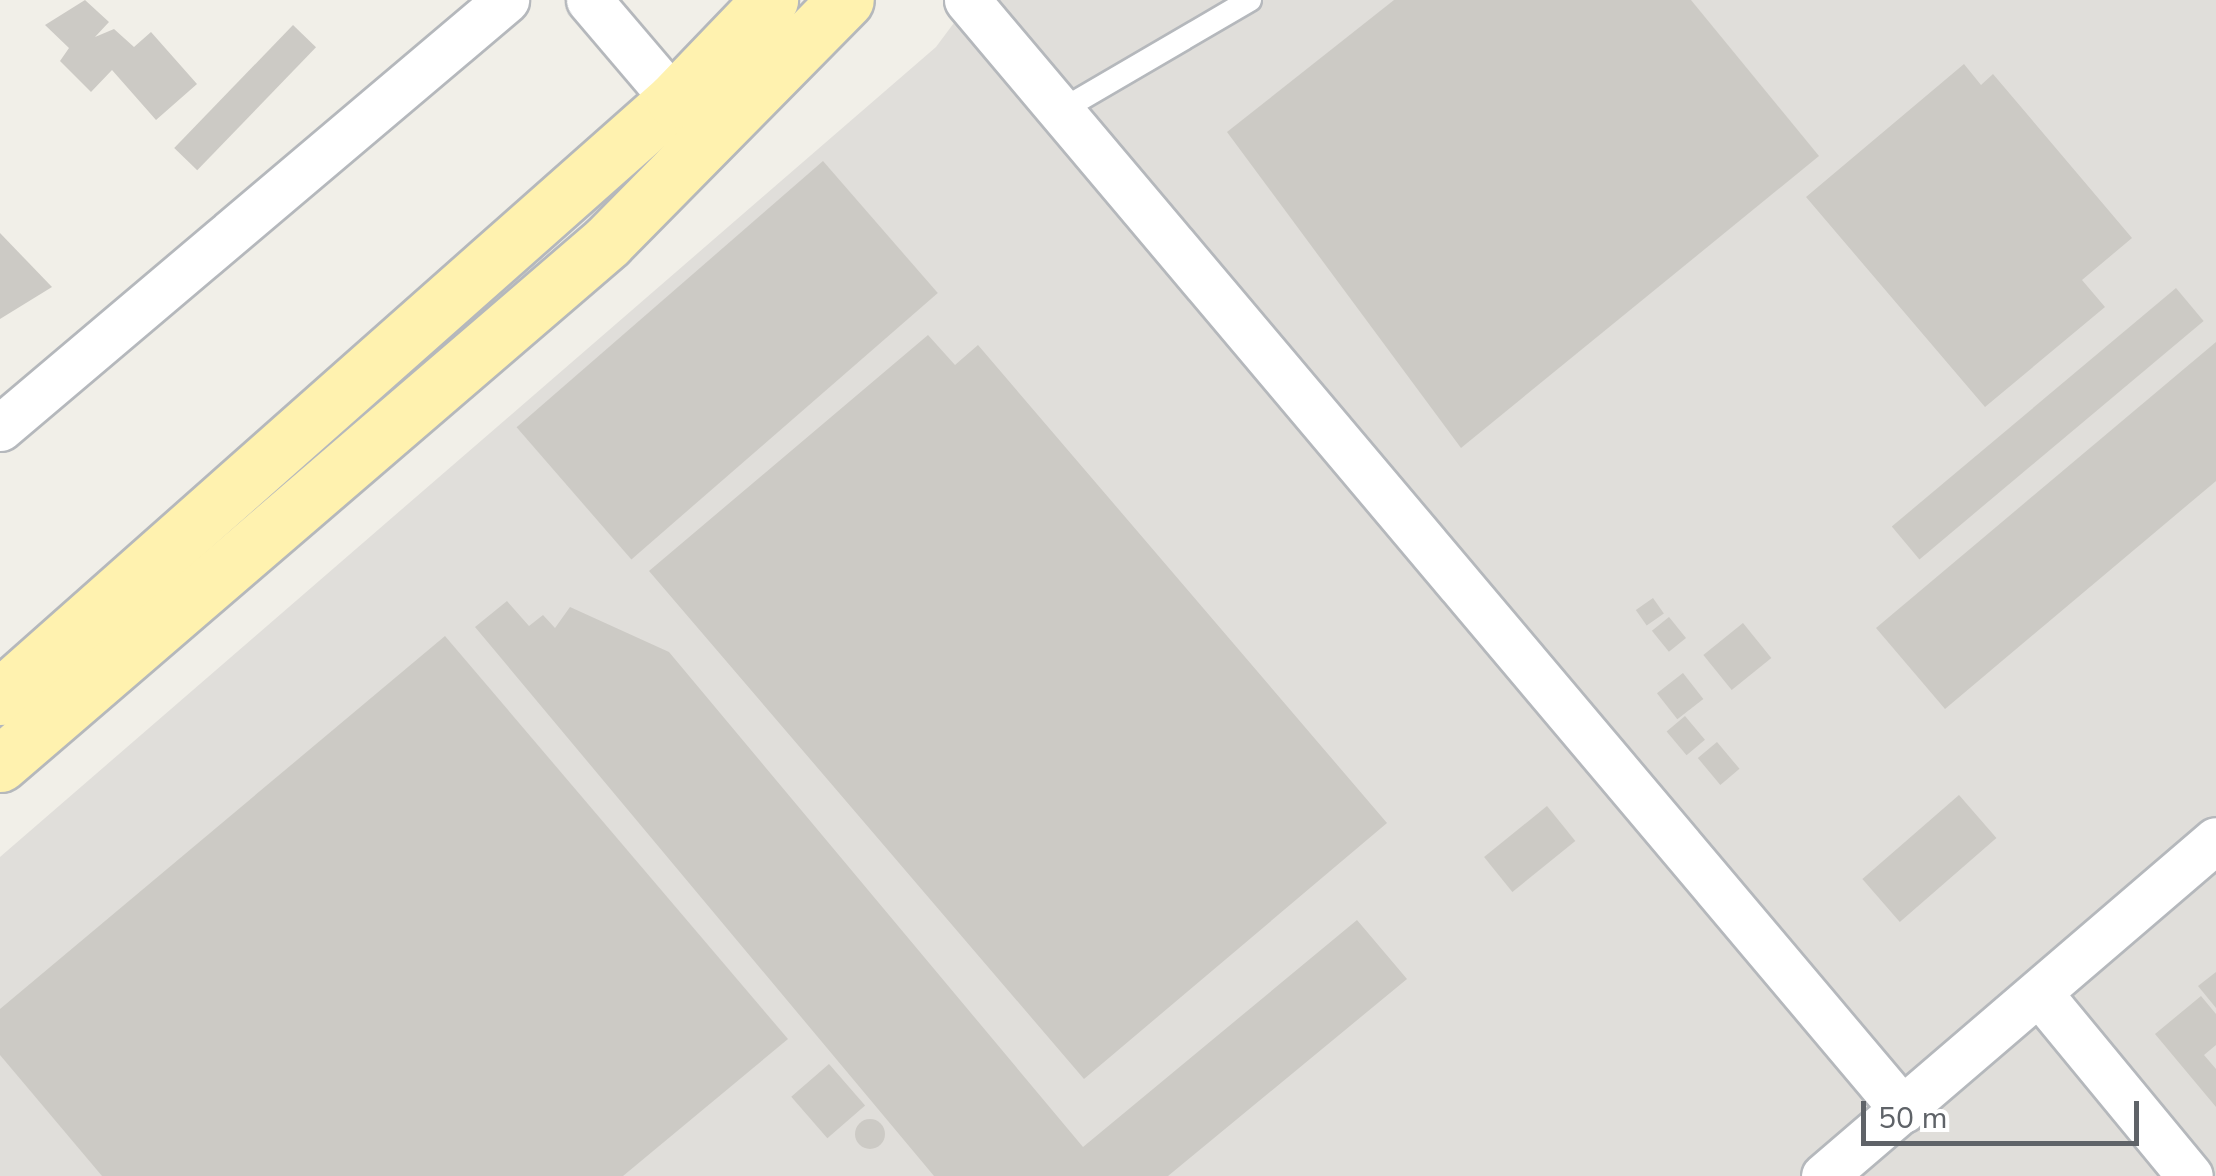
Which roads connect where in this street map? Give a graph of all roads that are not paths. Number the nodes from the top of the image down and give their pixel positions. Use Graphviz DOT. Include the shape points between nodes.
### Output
graph roads {
  1 [pos="506,0"];
  2 [pos="589,0"];
  3 [pos="770,0"];
  4 [pos="846,0"];
  5 [pos="967,0"];
  6 [pos="1250,0"];
  7 [pos="674,100"];
  8 [pos="1060,111"];
  9 [pos="0,428"];
  10 [pos="0,697"];
  11 [pos="0,764"];
  12 [pos="2216,840"];
  13 [pos="2039,993"];
  14 [pos="1903,1110"];
  15 [pos="1824,1176"];
  16 [pos="2190,1176"];
  1 -- 9 [label="street"];
  2 -- 7 [label="street"];
  3 -- 7 [label="main road"];
  4 -- 11 [label="main road" via="607,242"];
  5 -- 8 [label="street"];
  6 -- 8 [label="lane"];
  7 -- 10 [label="main road"];
  8 -- 14 [label="street"];
  12 -- 13 [label="street"];
  13 -- 14 [label="street"];
  13 -- 16 [label="street"];
  14 -- 15 [label="street"];
}
